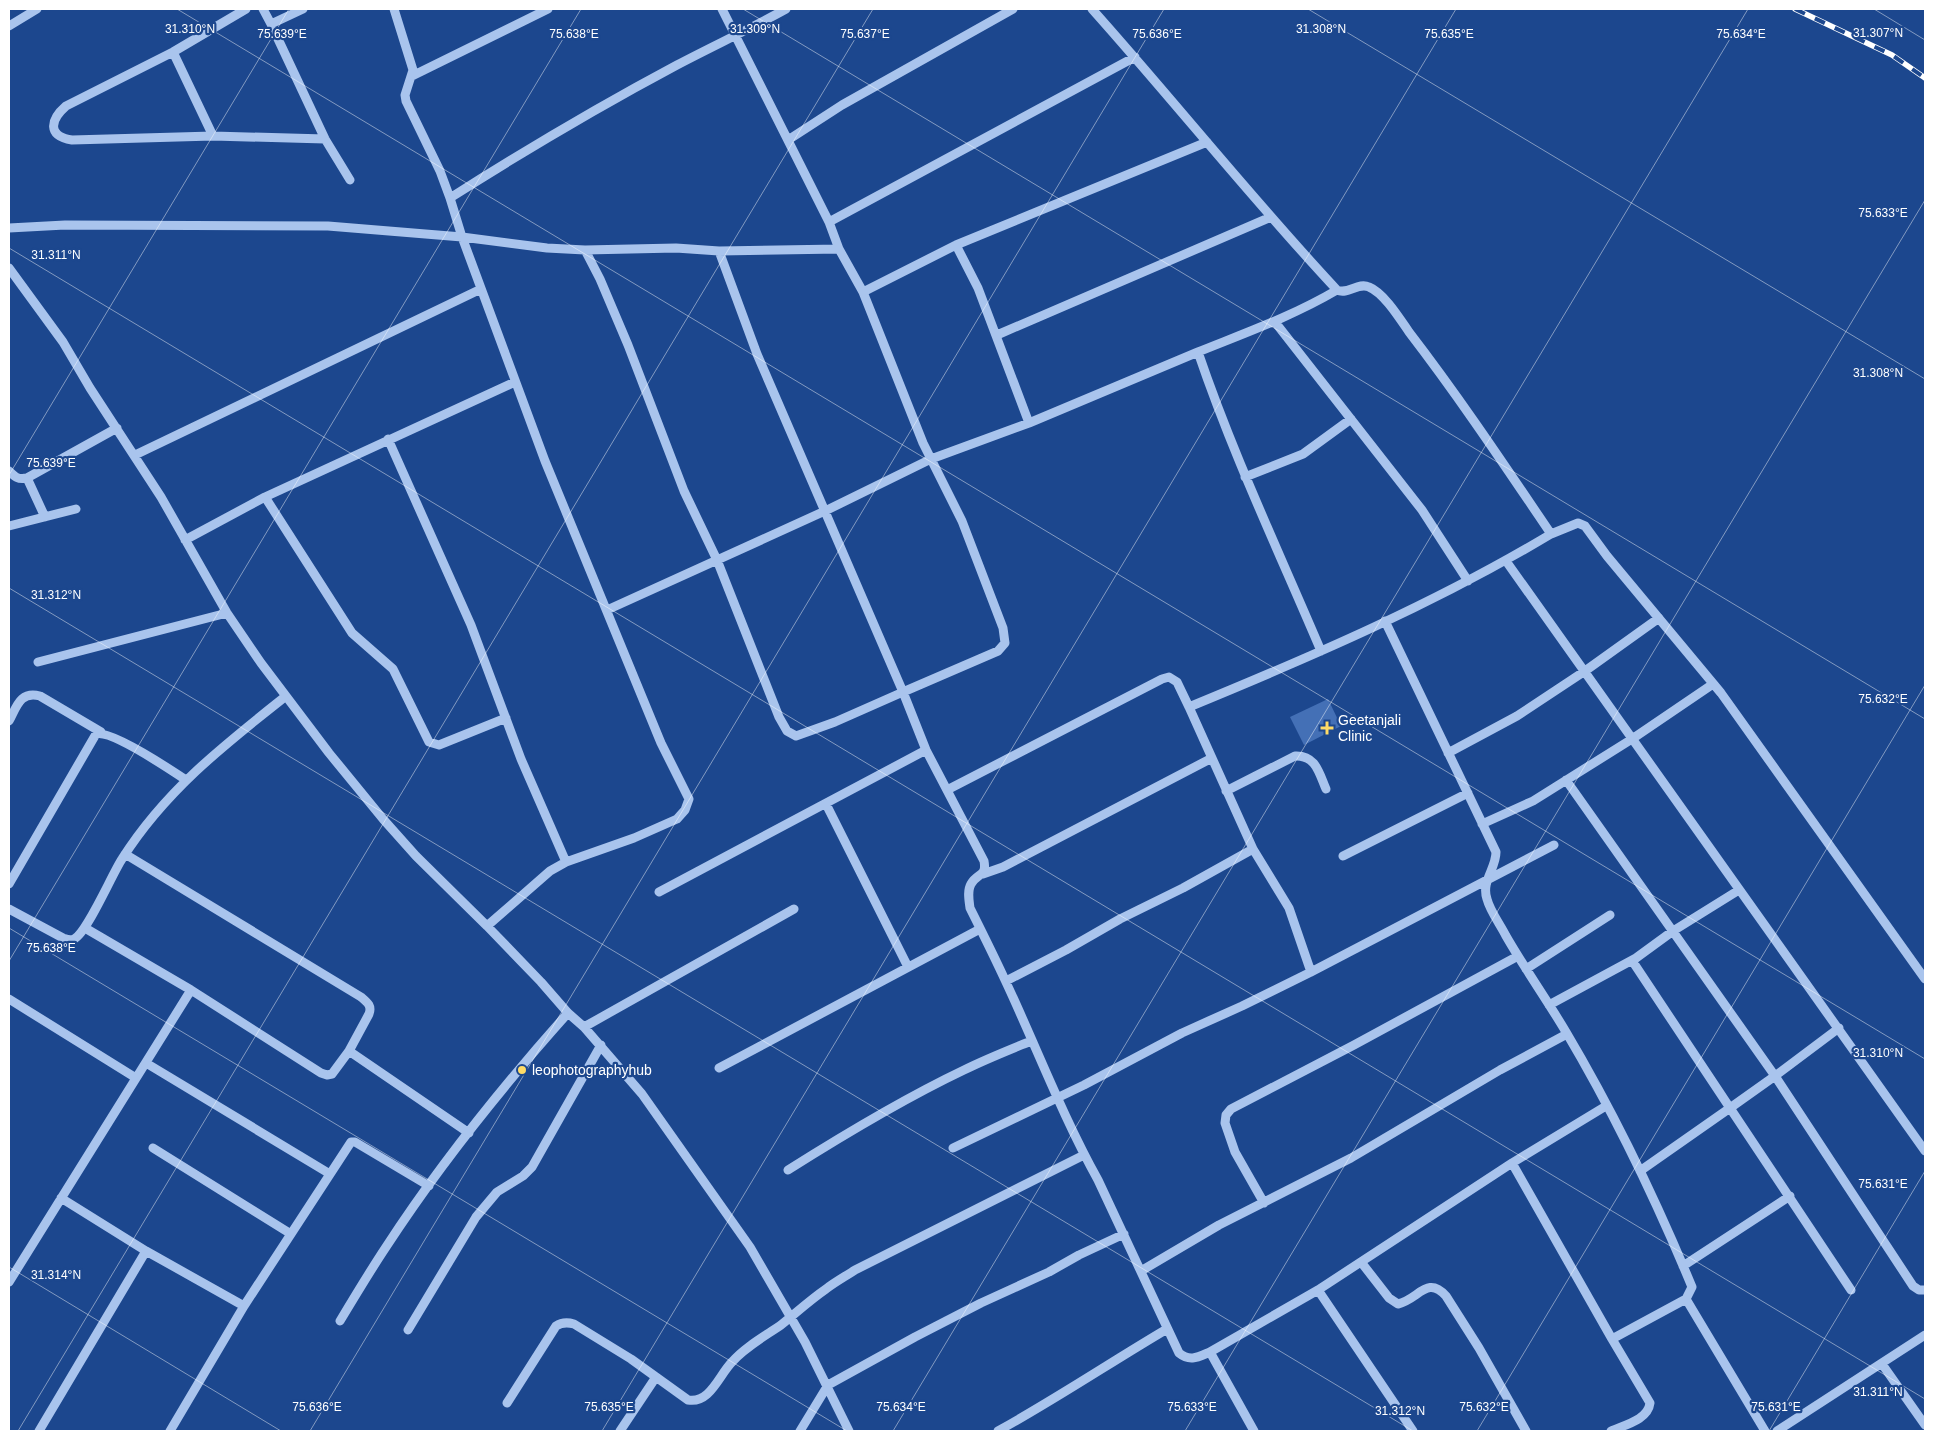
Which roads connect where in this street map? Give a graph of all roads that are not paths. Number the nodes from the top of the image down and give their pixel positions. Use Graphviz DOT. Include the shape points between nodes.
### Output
graph roads {
  1 [pos="37,9"];
  2 [pos="246,9"];
  3 [pos="263,9"];
  4 [pos="303,9"];
  5 [pos="394,9"];
  6 [pos="548,9"];
  7 [pos="722,9"];
  8 [pos="786,9"];
  9 [pos="1014,9"];
  10 [pos="1092,9"];
  11 [pos="271,24"];
  12 [pos="9,26"];
  13 [pos="737,36"];
  14 [pos="173,52"];
  15 [pos="1135,57"];
  16 [pos="412,76"];
  17 [pos="213,136"];
  18 [pos="325,139"];
  19 [pos="788,140"];
  20 [pos="1207,142"];
  21 [pos="350,180"];
  22 [pos="450,198"];
  23 [pos="1271,217"];
  24 [pos="829,222"];
  25 [pos="9,228"];
  26 [pos="462,237"];
  27 [pos="956,245"];
  28 [pos="838,249"];
  29 [pos="585,250"];
  30 [pos="719,251"];
  31 [pos="9,268"];
  32 [pos="481,289"];
  33 [pos="1337,290"];
  34 [pos="862,292"];
  35 [pos="1275,322"];
  36 [pos="996,335"];
  37 [pos="1198,352"];
  38 [pos="515,382"];
  39 [pos="1351,419"];
  40 [pos="1029,424"];
  41 [pos="117,428"];
  42 [pos="388,440"];
  43 [pos="135,455"];
  44 [pos="931,459"];
  45 [pos="9,471"];
  46 [pos="1245,477"];
  47 [pos="26,478"];
  48 [pos="266,498"];
  49 [pos="76,509"];
  50 [pos="825,511"];
  51 [pos="44,517"];
  52 [pos="9,526"];
  53 [pos="1551,534"];
  54 [pos="185,540"];
  55 [pos="717,560"];
  56 [pos="1506,561"];
  57 [pos="1468,581"];
  58 [pos="606,610"];
  59 [pos="227,613"];
  60 [pos="1659,618"];
  61 [pos="1385,621"];
  62 [pos="1321,651"];
  63 [pos="38,662"];
  64 [pos="1585,671"];
  65 [pos="1713,684"];
  66 [pos="903,692"];
  67 [pos="286,696"];
  68 [pos="1189,706"];
  69 [pos="506,718"];
  70 [pos="9,721"];
  71 [pos="101,732"];
  72 [pos="1632,739"];
  73 [pos="926,750"];
  74 [pos="1448,753"];
  75 [pos="1212,758"];
  76 [pos="186,780"];
  77 [pos="1566,780"];
  78 [pos="1326,789"];
  79 [pos="947,790"];
  80 [pos="1226,791"];
  81 [pos="1468,793"];
  82 [pos="826,804"];
  83 [pos="1482,824"];
  84 [pos="1554,846"];
  85 [pos="1253,849"];
  86 [pos="125,854"];
  87 [pos="1343,856"];
  88 [pos="566,862"];
  89 [pos="982,874"];
  90 [pos="1486,881"];
  91 [pos="9,884"];
  92 [pos="1739,890"];
  93 [pos="659,892"];
  94 [pos="9,909"];
  95 [pos="794,909"];
  96 [pos="1610,915"];
  97 [pos="487,926"];
  98 [pos="85,928"];
  99 [pos="980,929"];
  100 [pos="1673,931"];
  101 [pos="1518,956"];
  102 [pos="1636,958"];
  103 [pos="908,967"];
  104 [pos="1526,969"];
  105 [pos="1311,972"];
  106 [pos="1925,979"];
  107 [pos="1006,981"];
  108 [pos="190,990"];
  109 [pos="9,999"];
  110 [pos="1549,1006"];
  111 [pos="568,1013"];
  112 [pos="584,1027"];
  113 [pos="1839,1028"];
  114 [pos="1567,1034"];
  115 [pos="1031,1041"];
  116 [pos="601,1045"];
  117 [pos="349,1051"];
  118 [pos="146,1062"];
  119 [pos="719,1068"];
  120 [pos="1775,1076"];
  121 [pos="136,1078"];
  122 [pos="1058,1098"];
  123 [pos="1606,1106"];
  124 [pos="1730,1108"];
  125 [pos="469,1133"];
  126 [pos="153,1148"];
  127 [pos="953,1148"];
  128 [pos="1925,1150"];
  129 [pos="1084,1155"];
  130 [pos="1512,1163"];
  131 [pos="788,1170"];
  132 [pos="1640,1171"];
  133 [pos="330,1174"];
  134 [pos="429,1186"];
  135 [pos="1790,1196"];
  136 [pos="61,1198"];
  137 [pos="1264,1203"];
  138 [pos="291,1234"];
  139 [pos="1124,1234"];
  140 [pos="146,1251"];
  141 [pos="1361,1262"];
  142 [pos="1683,1266"];
  143 [pos="1141,1271"];
  144 [pos="9,1282"];
  145 [pos="1318,1290"];
  146 [pos="1851,1290"];
  147 [pos="1925,1290"];
  148 [pos="1686,1299"];
  149 [pos="244,1306"];
  150 [pos="790,1318"];
  151 [pos="340,1321"];
  152 [pos="1168,1329"];
  153 [pos="408,1330"];
  154 [pos="1925,1336"];
  155 [pos="1612,1339"];
  156 [pos="1210,1352"];
  157 [pos="1882,1364"];
  158 [pos="656,1377"];
  159 [pos="828,1386"];
  160 [pos="507,1403"];
  161 [pos="1925,1425"];
  162 [pos="39,1431"];
  163 [pos="170,1431"];
  164 [pos="620,1431"];
  165 [pos="800,1431"];
  166 [pos="849,1431"];
  167 [pos="998,1431"];
  168 [pos="1254,1431"];
  169 [pos="1413,1431"];
  170 [pos="1526,1431"];
  171 [pos="1611,1431"];
  172 [pos="1765,1431"];
  173 [pos="1777,1431"];
  1 -- 12 [label="street"];
  2 -- 14 [label="street"];
  3 -- 11 [label="street"];
  4 -- 11 [label="street"];
  5 -- 16 [label="street" via="412,63"];
  6 -- 16 [label="street"];
  7 -- 13 [label="street"];
  8 -- 13 [label="street"];
  9 -- 19 [label="street" via="842,105"];
  10 -- 15 [label="street"];
  11 -- 18 [label="street"];
  13 -- 19 [label="street"];
  13 -- 22 [label="street" via="624,94"];
  14 -- 17 [label="street"];
  14 -- 17 [label="street" via="66,106 57,114 54,128 58,135 72,140"];
  15 -- 20 [label="street"];
  15 -- 24 [label="street"];
  16 -- 22 [label="street" via="406,101"];
  17 -- 18 [label="street"];
  18 -- 21 [label="street"];
  19 -- 24 [label="street"];
  20 -- 23 [label="street"];
  20 -- 27 [label="street"];
  22 -- 26 [label="street"];
  23 -- 33 [label="street"];
  23 -- 36 [label="street"];
  24 -- 28 [label="street"];
  25 -- 26 [label="street" via="65,225 328,226"];
  26 -- 29 [label="street"];
  26 -- 32 [label="street"];
  27 -- 34 [label="street"];
  27 -- 36 [label="street" via="978,288"];
  28 -- 30 [label="street"];
  28 -- 34 [label="street"];
  29 -- 30 [label="street" via="676,248"];
  29 -- 55 [label="street" via="628,345 684,491"];
  30 -- 50 [label="street" via="757,354"];
  31 -- 41 [label="street" via="49,320"];
  32 -- 38 [label="street"];
  32 -- 43 [label="street"];
  33 -- 35 [label="street"];
  33 -- 53 [label="street" via="1368,286 1385,300"];
  34 -- 44 [label="street"];
  35 -- 37 [label="street"];
  35 -- 39 [label="street"];
  36 -- 40 [label="street"];
  37 -- 40 [label="street"];
  37 -- 46 [label="street"];
  38 -- 42 [label="street"];
  38 -- 58 [label="street"];
  39 -- 46 [label="street" via="1303,454"];
  39 -- 57 [label="street" via="1422,510"];
  40 -- 44 [label="street"];
  41 -- 43 [label="street"];
  41 -- 47 [label="street"];
  42 -- 48 [label="street"];
  42 -- 69 [label="street" via="471,624"];
  43 -- 54 [label="street"];
  44 -- 50 [label="street"];
  44 -- 66 [label="street" via="962,522 1003,628 1005,643 998,651"];
  45 -- 47 [label="street" via="15,477"];
  46 -- 62 [label="street"];
  47 -- 51 [label="street"];
  48 -- 54 [label="street"];
  48 -- 69 [label="street" via="352,633 393,670 428,742 436,745 447,742"];
  49 -- 51 [label="street"];
  50 -- 55 [label="street"];
  50 -- 66 [label="street"];
  51 -- 52 [label="street"];
  53 -- 56 [label="street"];
  53 -- 60 [label="street" via="1578,524 1585,526"];
  54 -- 59 [label="street"];
  55 -- 58 [label="street"];
  55 -- 66 [label="street" via="779,716 791,734 806,733"];
  56 -- 57 [label="street"];
  56 -- 64 [label="street"];
  57 -- 61 [label="street"];
  58 -- 88 [label="street" via="661,743 689,799 677,819"];
  59 -- 63 [label="street"];
  59 -- 67 [label="street"];
  60 -- 64 [label="street"];
  60 -- 65 [label="street"];
  61 -- 62 [label="street"];
  61 -- 74 [label="street"];
  62 -- 68 [label="street"];
  64 -- 72 [label="street"];
  64 -- 74 [label="street" via="1517,716"];
  65 -- 72 [label="street"];
  65 -- 106 [label="street"];
  66 -- 73 [label="street"];
  67 -- 76 [label="street" via="232,738"];
  67 -- 97 [label="street" via="383,819"];
  68 -- 75 [label="street"];
  68 -- 79 [label="street" via="1177,682 1169,677 1162,679"];
  69 -- 88 [label="street"];
  70 -- 71 [label="street" via="24,696 31,694 40,696"];
  71 -- 76 [label="street"];
  71 -- 91 [label="street" via="93,738"];
  72 -- 77 [label="street"];
  72 -- 92 [label="street"];
  73 -- 79 [label="street"];
  73 -- 82 [label="street"];
  74 -- 81 [label="street"];
  75 -- 80 [label="street"];
  75 -- 89 [label="street" via="1003,867"];
  76 -- 86 [label="street" via="155,812"];
  77 -- 83 [label="street" via="1533,801"];
  77 -- 100 [label="street"];
  78 -- 80 [label="street" via="1310,759 1295,756"];
  79 -- 89 [label="street" via="984,861"];
  80 -- 85 [label="street"];
  81 -- 83 [label="street"];
  81 -- 87 [label="street"];
  82 -- 93 [label="street"];
  82 -- 103 [label="street"];
  83 -- 90 [label="street" via="1496,852"];
  84 -- 90 [label="street"];
  85 -- 105 [label="street" via="1289,908"];
  85 -- 107 [label="street"];
  86 -- 98 [label="street"];
  86 -- 117 [label="street" via="369,1004 369,1014"];
  88 -- 97 [label="street" via="550,871"];
  89 -- 99 [label="street" via="972,882 968,899"];
  90 -- 101 [label="street" via="1487,900"];
  90 -- 105 [label="street"];
  92 -- 100 [label="street"];
  92 -- 113 [label="street"];
  94 -- 98 [label="street" via="68,940 74,939"];
  95 -- 112 [label="street"];
  96 -- 104 [label="street"];
  97 -- 111 [label="street"];
  98 -- 108 [label="street"];
  99 -- 103 [label="street"];
  99 -- 107 [label="street"];
  100 -- 102 [label="street"];
  100 -- 120 [label="street"];
  101 -- 104 [label="street"];
  101 -- 137 [label="street" via="1231,1109 1224,1123 1235,1152"];
  102 -- 110 [label="street"];
  102 -- 124 [label="street" via="1634,965"];
  103 -- 119 [label="street"];
  104 -- 110 [label="street"];
  105 -- 122 [label="street" via="1182,1033"];
  107 -- 115 [label="street"];
  108 -- 117 [label="street" via="327,1076 335,1072"];
  108 -- 118 [label="street"];
  109 -- 121 [label="street"];
  110 -- 114 [label="street"];
  111 -- 112 [label="street"];
  111 -- 125 [label="street" via="516,1071"];
  112 -- 116 [label="street"];
  113 -- 120 [label="street"];
  113 -- 128 [label="street"];
  114 -- 123 [label="street"];
  114 -- 137 [label="street" via="1351,1158"];
  115 -- 122 [label="street"];
  115 -- 131 [label="street" via="898,1104"];
  116 -- 150 [label="street" via="642,1094 750,1247"];
  116 -- 153 [label="street" via="532,1167 498,1192 476,1217"];
  117 -- 125 [label="street"];
  118 -- 121 [label="street"];
  118 -- 133 [label="street"];
  120 -- 124 [label="street"];
  120 -- 147 [label="street" via="1913,1286"];
  121 -- 136 [label="street"];
  122 -- 127 [label="street"];
  122 -- 129 [label="street"];
  123 -- 130 [label="street"];
  123 -- 132 [label="street"];
  124 -- 132 [label="street"];
  124 -- 135 [label="street"];
  125 -- 134 [label="street"];
  126 -- 138 [label="street"];
  129 -- 139 [label="street"];
  129 -- 150 [label="street" via="856,1270 825,1289"];
  130 -- 141 [label="street"];
  130 -- 155 [label="street"];
  132 -- 142 [label="street"];
  133 -- 134 [label="street" via="347,1147 355,1142"];
  133 -- 138 [label="street"];
  134 -- 151 [label="street" via="386,1246"];
  135 -- 142 [label="street"];
  135 -- 146 [label="street"];
  136 -- 140 [label="street"];
  136 -- 144 [label="street"];
  137 -- 143 [label="street" via="1219,1225"];
  138 -- 149 [label="street"];
  139 -- 143 [label="street"];
  139 -- 159 [label="street" via="923,1333"];
  140 -- 149 [label="street"];
  140 -- 162 [label="street"];
  141 -- 145 [label="street"];
  141 -- 170 [label="street" via="1389,1298 1398,1304 1428,1288 1440,1289 1479,1348"];
  142 -- 148 [label="street" via="1692,1287"];
  143 -- 152 [label="street"];
  145 -- 156 [label="street"];
  145 -- 169 [label="street"];
  148 -- 155 [label="street"];
  148 -- 172 [label="street"];
  149 -- 163 [label="street"];
  150 -- 158 [label="street" via="738,1356 701,1399 688,1400"];
  150 -- 159 [label="street"];
  152 -- 156 [label="street" via="1179,1353 1187,1359"];
  152 -- 167 [label="street"];
  154 -- 157 [label="street"];
  155 -- 171 [label="street" via="1650,1403 1648,1412 1643,1416"];
  156 -- 168 [label="street"];
  157 -- 161 [label="street"];
  157 -- 173 [label="street"];
  158 -- 160 [label="street" via="574,1324 560,1323"];
  158 -- 164 [label="street"];
  159 -- 165 [label="street"];
  159 -- 166 [label="street"];
}
